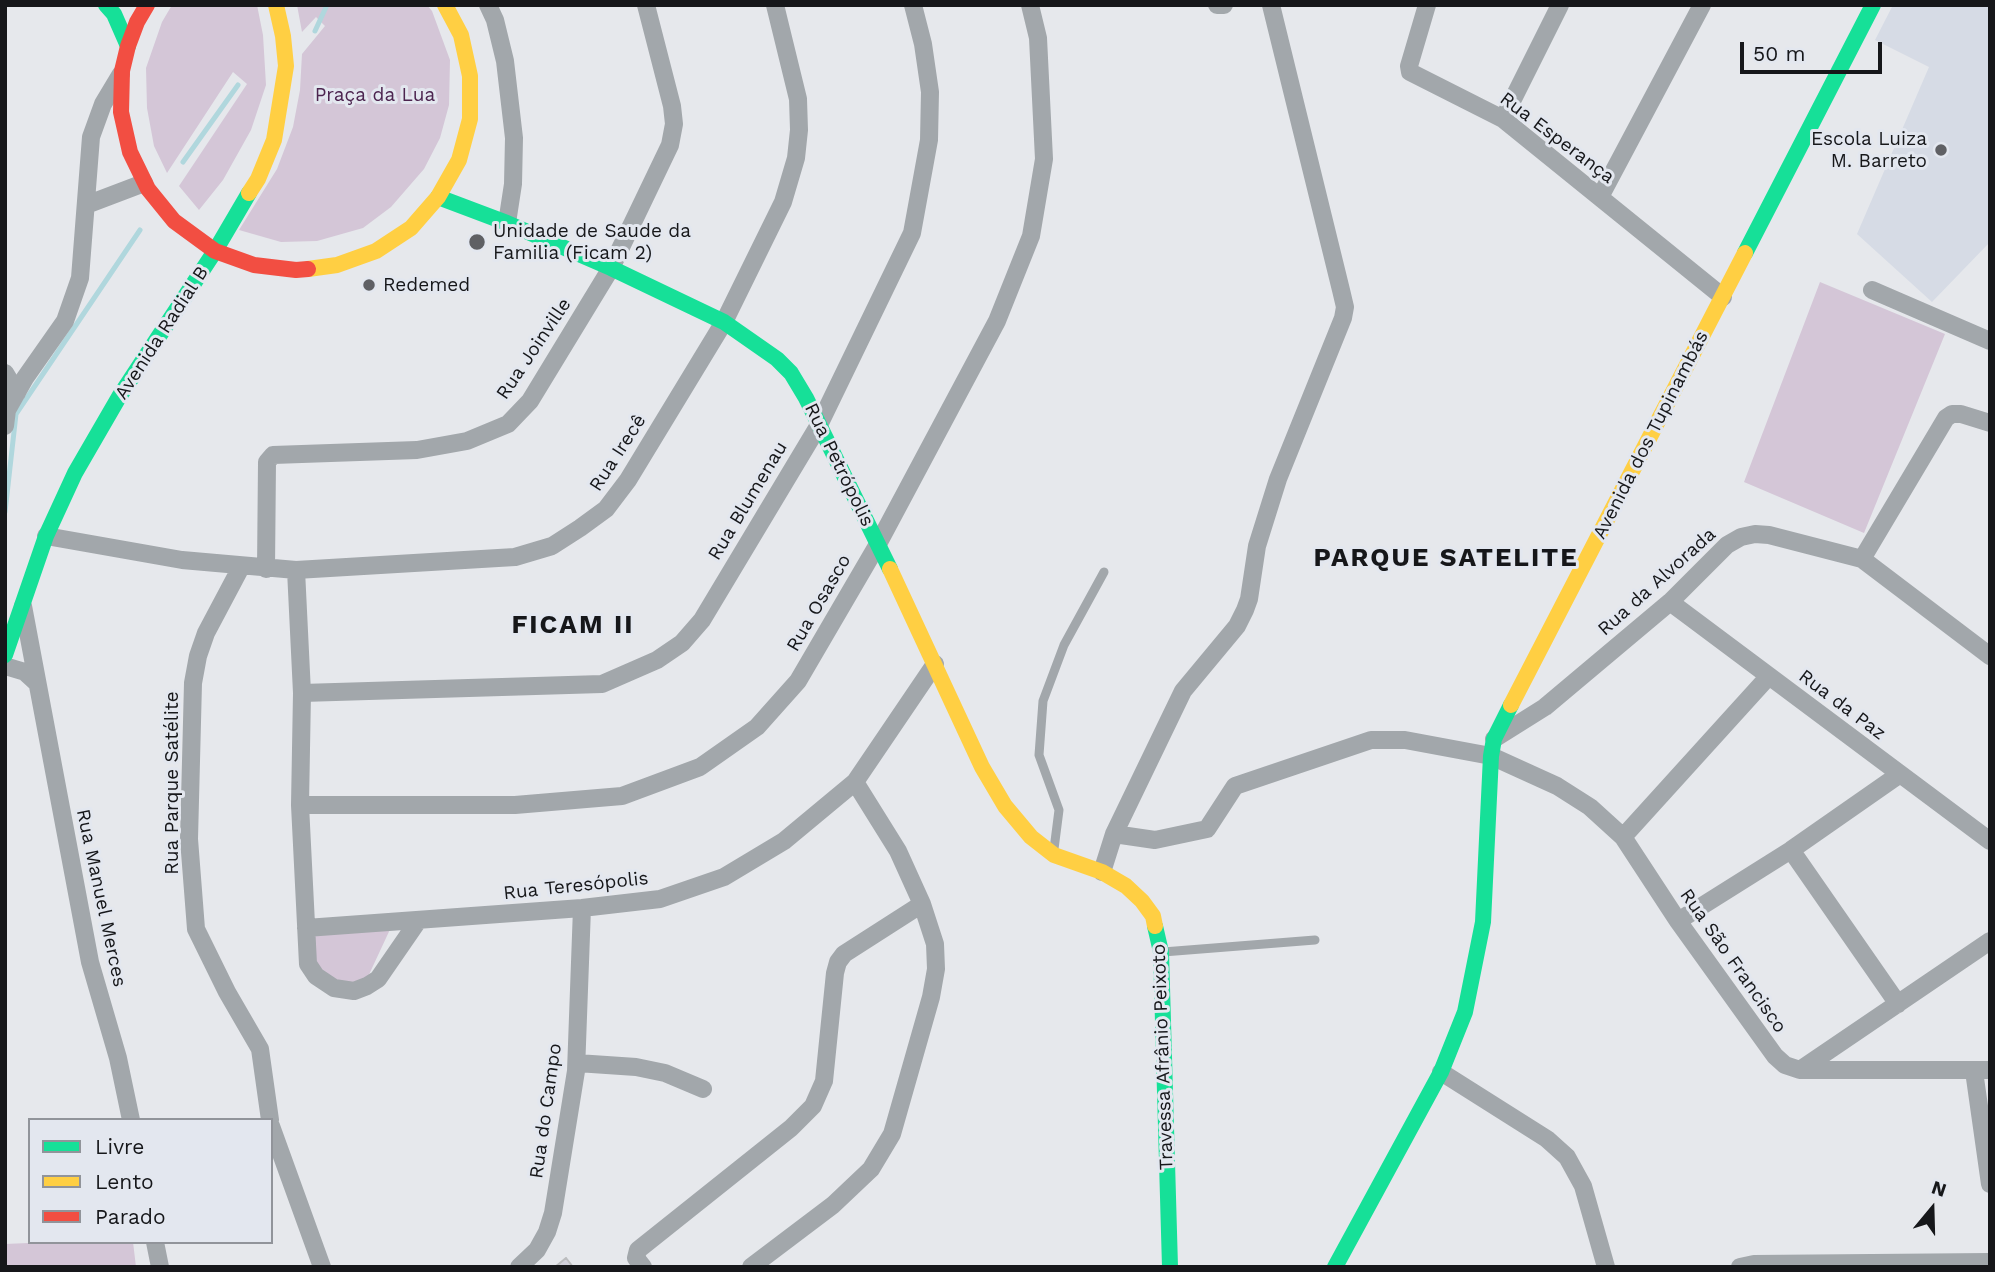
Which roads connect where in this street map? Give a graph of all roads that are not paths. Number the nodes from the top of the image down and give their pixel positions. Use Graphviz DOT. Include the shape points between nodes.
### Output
graph roads {
  1 [pos="106,5"];
  2 [pos="148,5"];
  3 [pos="276,5"];
  4 [pos="445,5"];
  5 [pos="488,5"];
  6 [pos="646,5"];
  7 [pos="775,5"];
  8 [pos="913,5"];
  9 [pos="1030,5"];
  10 [pos="1217,5"];
  11 [pos="1224,5"];
  12 [pos="1272,5"];
  13 [pos="1427,5"];
  14 [pos="1560,5"];
  15 [pos="1702,5"];
  16 [pos="1873,5"];
  17 [pos="128,46"];
  18 [pos="122,71"];
  19 [pos="1503,119"];
  20 [pos="145,183"];
  21 [pos="439,197"];
  22 [pos="1600,197"];
  23 [pos="86,205"];
  24 [pos="507,223"];
  25 [pos="215,251"];
  26 [pos="611,268"];
  27 [pos="1872,290"];
  28 [pos="1723,297"];
  29 [pos="724,322"];
  30 [pos="1990,341"];
  31 [pos="5,373"];
  32 [pos="17,393"];
  33 [pos="1990,424"];
  34 [pos="818,425"];
  35 [pos="5,426"];
  36 [pos="46,536"];
  37 [pos="877,544"];
  38 [pos="1862,559"];
  39 [pos="241,566"];
  40 [pos="266,569"];
  41 [pos="296,570"];
  42 [pos="1104,572"];
  43 [pos="1670,602"];
  44 [pos="22,604"];
  45 [pos="1988,651"];
  46 [pos="5,655"];
  47 [pos="935,664"];
  48 [pos="5,666"];
  49 [pos="1769,676"];
  50 [pos="37,683"];
  51 [pos="302,693"];
  52 [pos="1512,705"];
  53 [pos="1545,708"];
  54 [pos="1493,748"];
  55 [pos="1900,774"];
  56 [pos="855,782"];
  57 [pos="300,805"];
  58 [pos="1114,834"];
  59 [pos="1623,837"];
  60 [pos="1990,841"];
  61 [pos="1791,850"];
  62 [pos="1054,855"];
  63 [pos="1102,872"];
  64 [pos="922,904"];
  65 [pos="582,908"];
  66 [pos="418,921"];
  67 [pos="1678,921"];
  68 [pos="306,928"];
  69 [pos="1315,940"];
  70 [pos="1990,941"];
  71 [pos="1161,952"];
  72 [pos="1898,1004"];
  73 [pos="577,1063"];
  74 [pos="1800,1070"];
  75 [pos="1982,1070"];
  76 [pos="1441,1072"];
  77 [pos="703,1089"];
  78 [pos="131,1118"];
  79 [pos="270,1118"];
  80 [pos="273,1132"];
  81 [pos="1990,1184"];
  82 [pos="155,1244"];
  83 [pos="1990,1262"];
  84 [pos="160,1267"];
  85 [pos="322,1267"];
  86 [pos="519,1267"];
  87 [pos="643,1267"];
  88 [pos="751,1267"];
  89 [pos="1170,1267"];
  90 [pos="1335,1267"];
  91 [pos="1606,1267"];
  92 [pos="1740,1267"];
  1 -- 17 [label="street"];
  2 -- 17 [label="street"];
  3 -- 25 [label="street, Avenida Radial B" via="286,66 274,139 258,179"];
  4 -- 21 [label="street" via="461,35 470,76 470,119 459,160"];
  5 -- 24 [label="street" via="505,61 514,138"];
  6 -- 26 [label="street, Rua Joinville" via="674,124 670,145"];
  7 -- 29 [label="street, Rua Irecê" via="798,99 796,158 783,202"];
  8 -- 34 [label="street, Rua Blumenau" via="930,92 929,140 915,222"];
  9 -- 37 [label="street, Rua Osasco" via="1038,38 1044,159 1031,236 997,321"];
  10 -- 11 [label="street"];
  12 -- 58 [label="street" via="1345,307 1343,318 1278,479 1257,546 1245,610 1184,691"];
  13 -- 19 [label="street, Rua Esperança" via="1409,69"];
  14 -- 19 [label="street"];
  15 -- 22 [label="street"];
  16 -- 28 [label="street, Avenida dos Tupinambás"];
  17 -- 18 [label="street"];
  18 -- 20 [label="street" via="121,112 130,152"];
  18 -- 23 [label="street" via="90,137"];
  19 -- 22 [label="street, Rua Esperança"];
  20 -- 23 [label="street"];
  20 -- 25 [label="street" via="174,221"];
  21 -- 24 [label="street, Rua Petrópolis"];
  21 -- 25 [label="street" via="411,228 376,251 337,265 282,269"];
  22 -- 28 [label="street, Rua Esperança"];
  23 -- 32 [label="street" via="80,278 65,321"];
  24 -- 26 [label="street, Rua Petrópolis"];
  25 -- 36 [label="street, Avenida Radial B" via="119,397 75,473"];
  26 -- 29 [label="street, Rua Petrópolis"];
  26 -- 40 [label="street, Rua Joinville" via="530,401 508,424 467,441 417,450 273,455 267,463"];
  27 -- 30 [label="street"];
  28 -- 52 [label="street, Avenida dos Tupinambás"];
  29 -- 34 [label="street, Rua Petrópolis" via="791,373"];
  29 -- 41 [label="street, Rua Irecê" via="606,509 552,546 515,557"];
  31 -- 32 [label="street"];
  32 -- 35 [label="street"];
  33 -- 38 [label="street" via="1961,414 1946,418"];
  34 -- 37 [label="street, Rua Petrópolis"];
  34 -- 51 [label="street, Rua Blumenau" via="702,620 682,643 657,660 602,684"];
  36 -- 39 [label="street, Rua Irecê" via="182,561"];
  36 -- 44 [label="street, Avenida Radial B"];
  37 -- 47 [label="street, Rua Petrópolis"];
  37 -- 57 [label="street, Rua Osasco" via="798,681 757,727 701,766 622,796 515,805"];
  38 -- 43 [label="street, Rua da Alvorada" via="1769,535 1741,537 1727,545"];
  38 -- 45 [label="street, Rua da Alvorada"];
  39 -- 40 [label="street, Rua Irecê"];
  39 -- 79 [label="street, Rua Parque Satélite" via="198,656 193,683 189,839 197,929 260,1049"];
  40 -- 41 [label="street, Rua Irecê"];
  41 -- 51 [label="street"];
  42 -- 62 [label="lane" via="1063,645 1043,701 1039,755 1059,810"];
  43 -- 49 [label="street, Rua da Paz"];
  43 -- 53 [label="street, Rua da Alvorada"];
  44 -- 46 [label="street, Avenida Radial B"];
  44 -- 50 [label="street, Rua Manuel Merces"];
  47 -- 56 [label="street, Rua Teresópolis"];
  47 -- 62 [label="street, Rua Petrópolis" via="982,768 1005,806"];
  48 -- 50 [label="street" via="25,672"];
  49 -- 55 [label="street, Rua da Paz"];
  49 -- 59 [label="street"];
  50 -- 78 [label="street, Rua Manuel Merces" via="90,962"];
  51 -- 57 [label="street"];
  52 -- 53 [label="street"];
  52 -- 54 [label="street, Avenida dos Tupinambás"];
  53 -- 54 [label="street, Rua da Alvorada"];
  54 -- 58 [label="street" via="1371,740 1235,786 1207,829 1155,840"];
  54 -- 59 [label="street, Rua São Francisco" via="1590,807"];
  54 -- 76 [label="street, Avenida dos Tupinambás" via="1483,922 1465,1012"];
  55 -- 60 [label="street, Rua da Paz"];
  55 -- 61 [label="street"];
  56 -- 64 [label="street" via="898,851"];
  56 -- 65 [label="street, Rua Teresópolis" via="784,841 724,877 660,899"];
  57 -- 68 [label="street"];
  58 -- 63 [label="street"];
  59 -- 67 [label="street, Rua São Francisco"];
  61 -- 67 [label="street"];
  61 -- 72 [label="street"];
  62 -- 63 [label="street, Rua Petrópolis"];
  63 -- 71 [label="street, Travessa Afrânio Peixoto" via="1142,901 1153,916"];
  64 -- 87 [label="street" via="838,962 824,1081 813,1106 638,1250 636,1258"];
  64 -- 88 [label="street" via="935,944 936,969 892,1134 871,1169 833,1205"];
  65 -- 66 [label="street, Rua Teresópolis"];
  65 -- 73 [label="street, Rua do Campo"];
  66 -- 68 [label="street, Rua Teresópolis"];
  66 -- 68 [label="street" via="378,979 354,991 334,988 311,969"];
  67 -- 74 [label="street, Rua São Francisco" via="1774,1056"];
  69 -- 71 [label="lane"];
  70 -- 72 [label="street"];
  71 -- 89 [label="street, Travessa Afrânio Peixoto"];
  72 -- 74 [label="street"];
  73 -- 77 [label="street" via="636,1067"];
  73 -- 86 [label="street, Rua do Campo" via="553,1213 537,1250"];
  74 -- 75 [label="street"];
  75 -- 81 [label="street"];
  76 -- 90 [label="street, Avenida dos Tupinambás"];
  76 -- 91 [label="street" via="1547,1139 1567,1157 1583,1186"];
  80 -- 85 [label="street"];
  82 -- 84 [label="street"];
  83 -- 92 [label="street"];
}
